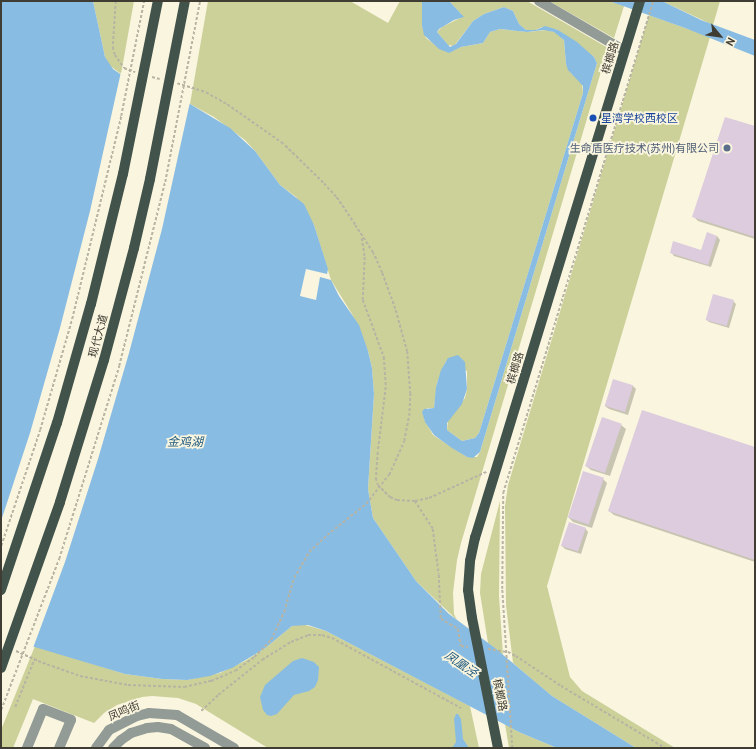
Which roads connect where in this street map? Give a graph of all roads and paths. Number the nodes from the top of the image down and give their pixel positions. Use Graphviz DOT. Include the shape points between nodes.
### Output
graph roads {
  1 [pos="116,1"];
  2 [pos="144,1"];
  3 [pos="158,1"];
  4 [pos="185,1"];
  5 [pos="200,1"];
  6 [pos="539,1"];
  7 [pos="640,1"];
  8 [pos="653,1"];
  9 [pos="196,21"];
  10 [pos="625,51"];
  11 [pos="138,73"];
  12 [pos="145,75"];
  13 [pos="166,81"];
  14 [pos="174,83"];
  15 [pos="362,237"];
  16 [pos="497,468"];
  17 [pos="415,501"];
  18 [pos="1,546"];
  19 [pos="1,590"];
  20 [pos="475,648"];
  21 [pos="482,649"];
  22 [pos="12,650"];
  23 [pos="34,660"];
  24 [pos="1,668"];
  25 [pos="15,707"];
  26 [pos="461,708"];
  27 [pos="201,711"];
  28 [pos="27,748"];
  29 [pos="60,748"];
  30 [pos="96,748"];
  31 [pos="113,748"];
  32 [pos="205,748"];
  33 [pos="234,748"];
  34 [pos="498,748"];
  35 [pos="512,748"];
  36 [pos="665,748"];
  1 -- 11 [label="path" via="113,47 115,55 124,68"];
  2 -- 18 [label="path" via="121,116 72,319 40,430"];
  3 -- 19 [label="main road, 现代大道" via="123,174 93,296 56,423"];
  4 -- 24 [label="main road, 现代大道" via="150,178 106,353 60,502"];
  5 -- 9 [label="path"];
  6 -- 10 [label="street"];
  7 -- 10 [label="main road, 槟榔路"];
  8 -- 35 [label="path" via="503,493 502,589"];
  10 -- 16 [label="main road, 槟榔路"];
  12 -- 13 [label="path"];
  14 -- 15 [label="path" via="220,100 283,144 336,197"];
  15 -- 17 [label="path" via="365,257 364,307 384,357 386,387 376,478 378,485 390,497"];
  15 -- 23 [label="path" via="375,258 390,295 407,352 410,405 406,433 388,475 366,504 314,546 306,556 294,578 280,622 265,646 235,671 216,680 184,687 116,683 80,676"];
  16 -- 17 [label="path" via="429,498"];
  16 -- 34 [label="main road, 槟榔路" via="470,561 468,590"];
  17 -- 20 [label="path" via="433,529 441,619 458,630 461,646"];
  21 -- 36 [label="path" via="504,651 516,656"];
  22 -- 23 [label="path"];
  23 -- 25 [label="path"];
  26 -- 27 [label="path" via="322,635 308,636 291,642 262,660"];
  28 -- 29 [label="street" via="43,708 71,720"];
  30 -- 33 [label="street, 凤鸣街" via="109,730 122,722 149,713 164,713 177,715 189,721"];
  31 -- 32 [label="street" via="131,733 158,727 171,729"];
}
